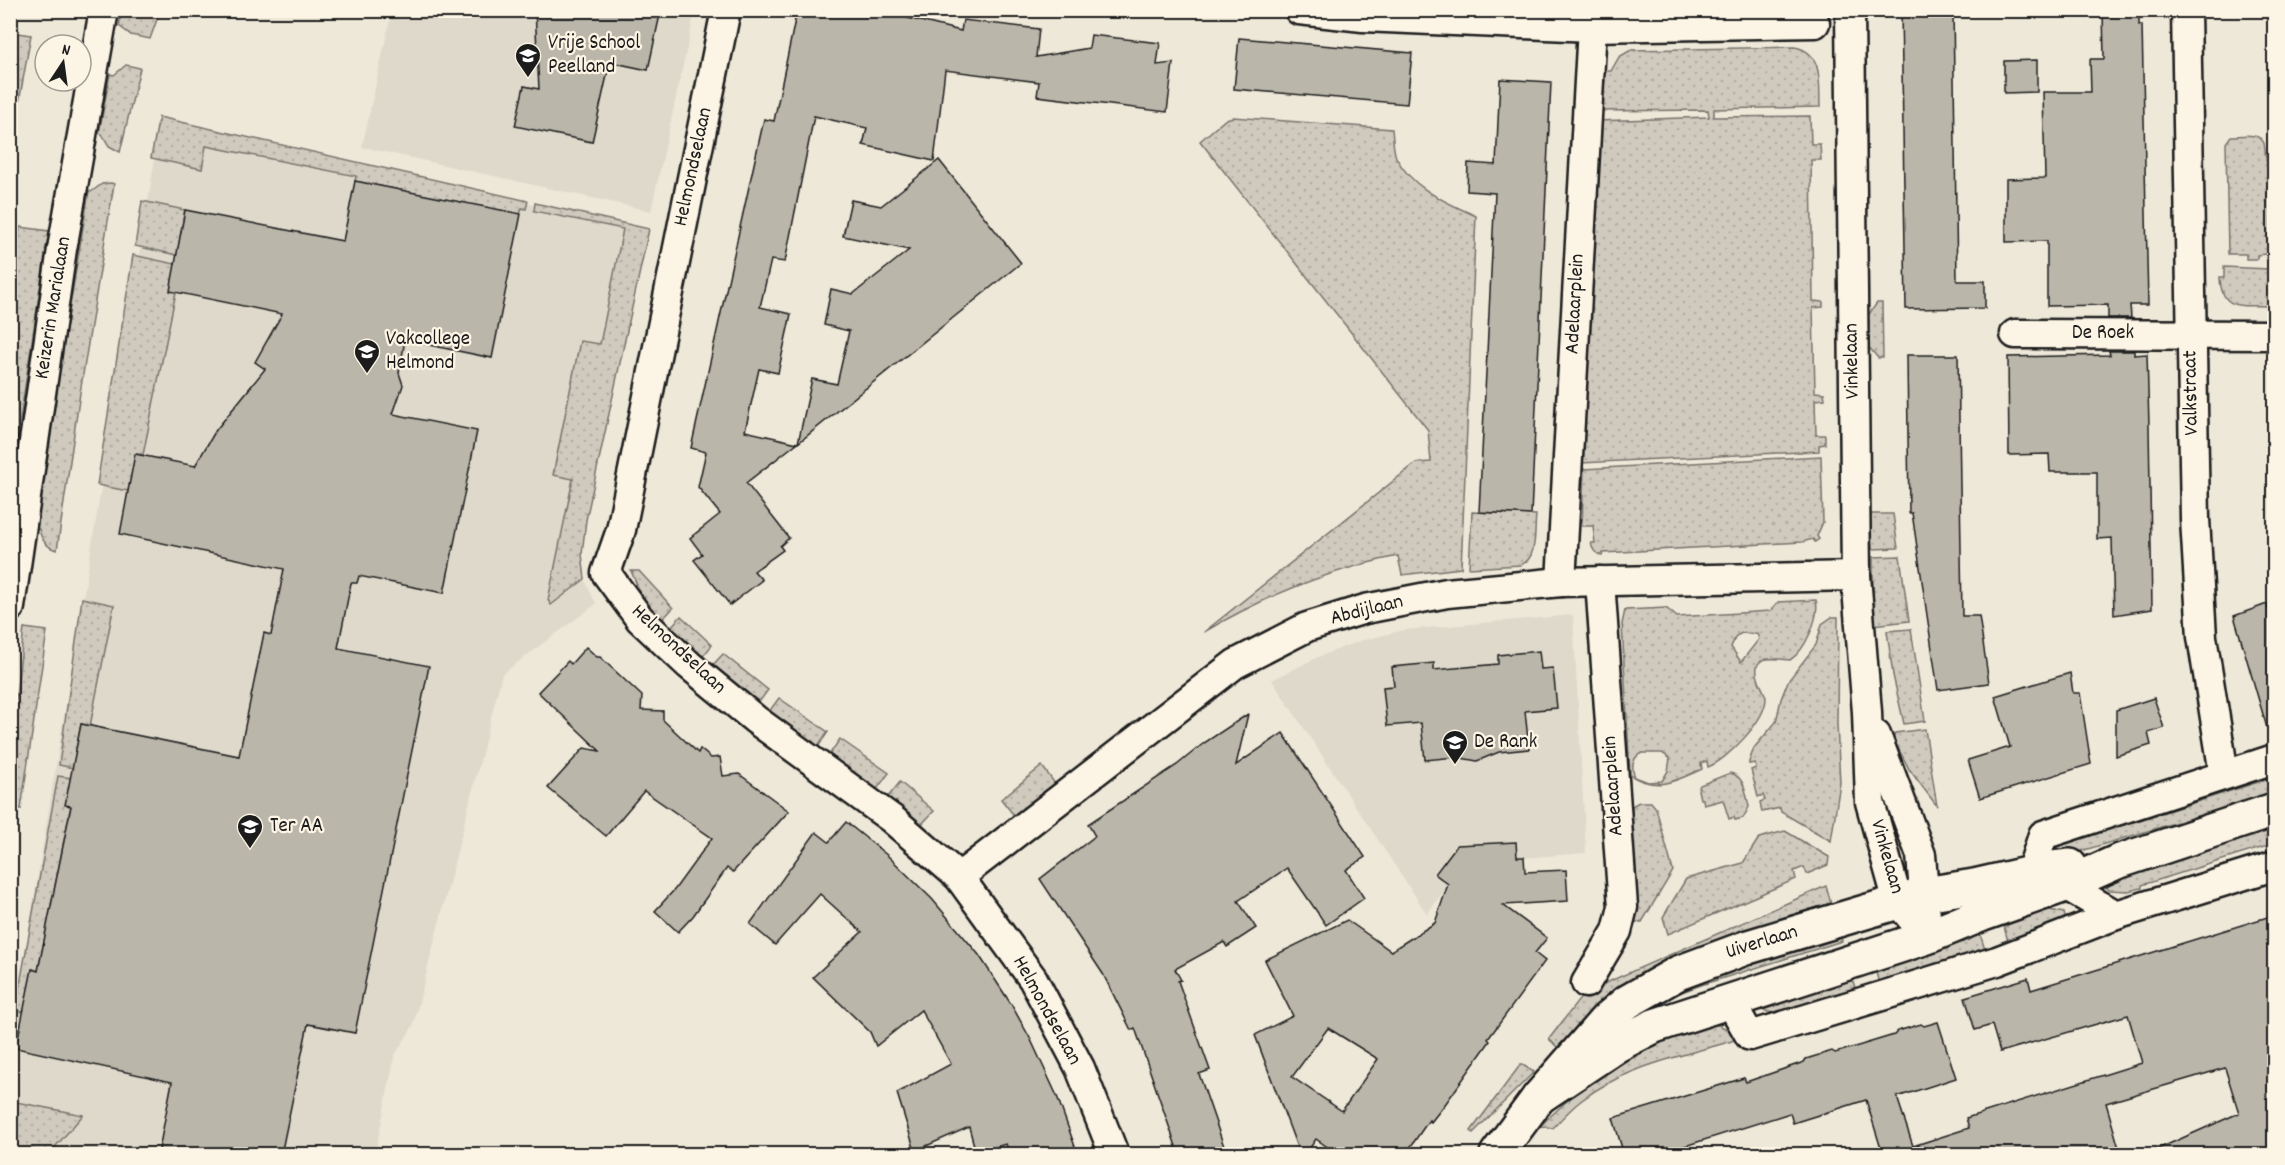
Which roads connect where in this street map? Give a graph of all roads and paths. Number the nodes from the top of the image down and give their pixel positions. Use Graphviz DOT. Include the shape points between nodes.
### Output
graph roads {
  1 [pos="104,10"];
  2 [pos="726,10"];
  3 [pos="1299,10"];
  4 [pos="1850,10"];
  5 [pos="2186,10"];
  6 [pos="1363,14"];
  7 [pos="1659,18"];
  8 [pos="1815,23"];
  9 [pos="1592,27"];
  10 [pos="2015,334"];
  11 [pos="2190,335"];
  12 [pos="2274,335"];
  13 [pos="1856,576"];
  14 [pos="1600,581"];
  15 [pos="1561,582"];
  16 [pos="10,607"];
  17 [pos="2274,759"];
  18 [pos="2224,774"];
  19 [pos="2274,810"];
  20 [pos="2117,862"];
  21 [pos="2274,866"];
  22 [pos="2031,873"];
  23 [pos="959,877"];
  24 [pos="2065,885"];
  25 [pos="1912,898"];
  26 [pos="2116,915"];
  27 [pos="1927,937"];
  28 [pos="1586,983"];
  29 [pos="1730,1001"];
  30 [pos="1539,1097"];
  31 [pos="1114,1155"];
  32 [pos="1497,1155"];
  1 -- 16 [label="street, Keizerin Marialaan" via="62,249"];
  2 -- 23 [label="street, Helmondselaan" via="621,530 606,573 640,619 689,665 756,720 892,819"];
  3 -- 6 [label="street"];
  4 -- 13 [label="street, Vinkelaan"];
  5 -- 11 [label="street, Valkstraat"];
  6 -- 9 [label="street"];
  7 -- 8 [label="street"];
  7 -- 9 [label="street"];
  9 -- 15 [label="street, Adelaarplein"];
  10 -- 11 [label="street, De Roek"];
  11 -- 12 [label="street, De Roek"];
  11 -- 18 [label="street, Valkstraat" via="2202,637"];
  13 -- 14 [label="street, Abdijlaan"];
  13 -- 25 [label="street, Vinkelaan" via="1867,712 1921,855"];
  14 -- 15 [label="street, Abdijlaan"];
  14 -- 28 [label="street, Adelaarplein" via="1623,907 1617,931"];
  15 -- 23 [label="street, Abdijlaan" via="1447,593 1365,609 1307,627 1235,664"];
  17 -- 18 [label="street"];
  18 -- 22 [label="street" via="2043,835"];
  19 -- 20 [label="main road, Uiverlaan"];
  20 -- 22 [label="main road, Uiverlaan"];
  20 -- 24 [label="main road, Uiverlaan"];
  21 -- 26 [label="street"];
  22 -- 25 [label="main road, Uiverlaan"];
  23 -- 31 [label="street, Helmondselaan" via="1033,979 1080,1068"];
  24 -- 26 [label="street"];
  24 -- 27 [label="main road, Uiverlaan"];
  25 -- 27 [label="street, Vinkelaan"];
  25 -- 30 [label="main road, Uiverlaan" via="1705,961 1649,988 1605,1021"];
  26 -- 29 [label="street" via="1997,961 1749,1036"];
  27 -- 29 [label="main road, Uiverlaan"];
  29 -- 30 [label="main road, Uiverlaan" via="1654,1026 1617,1045"];
  30 -- 32 [label="main road, Uiverlaan"];
}
